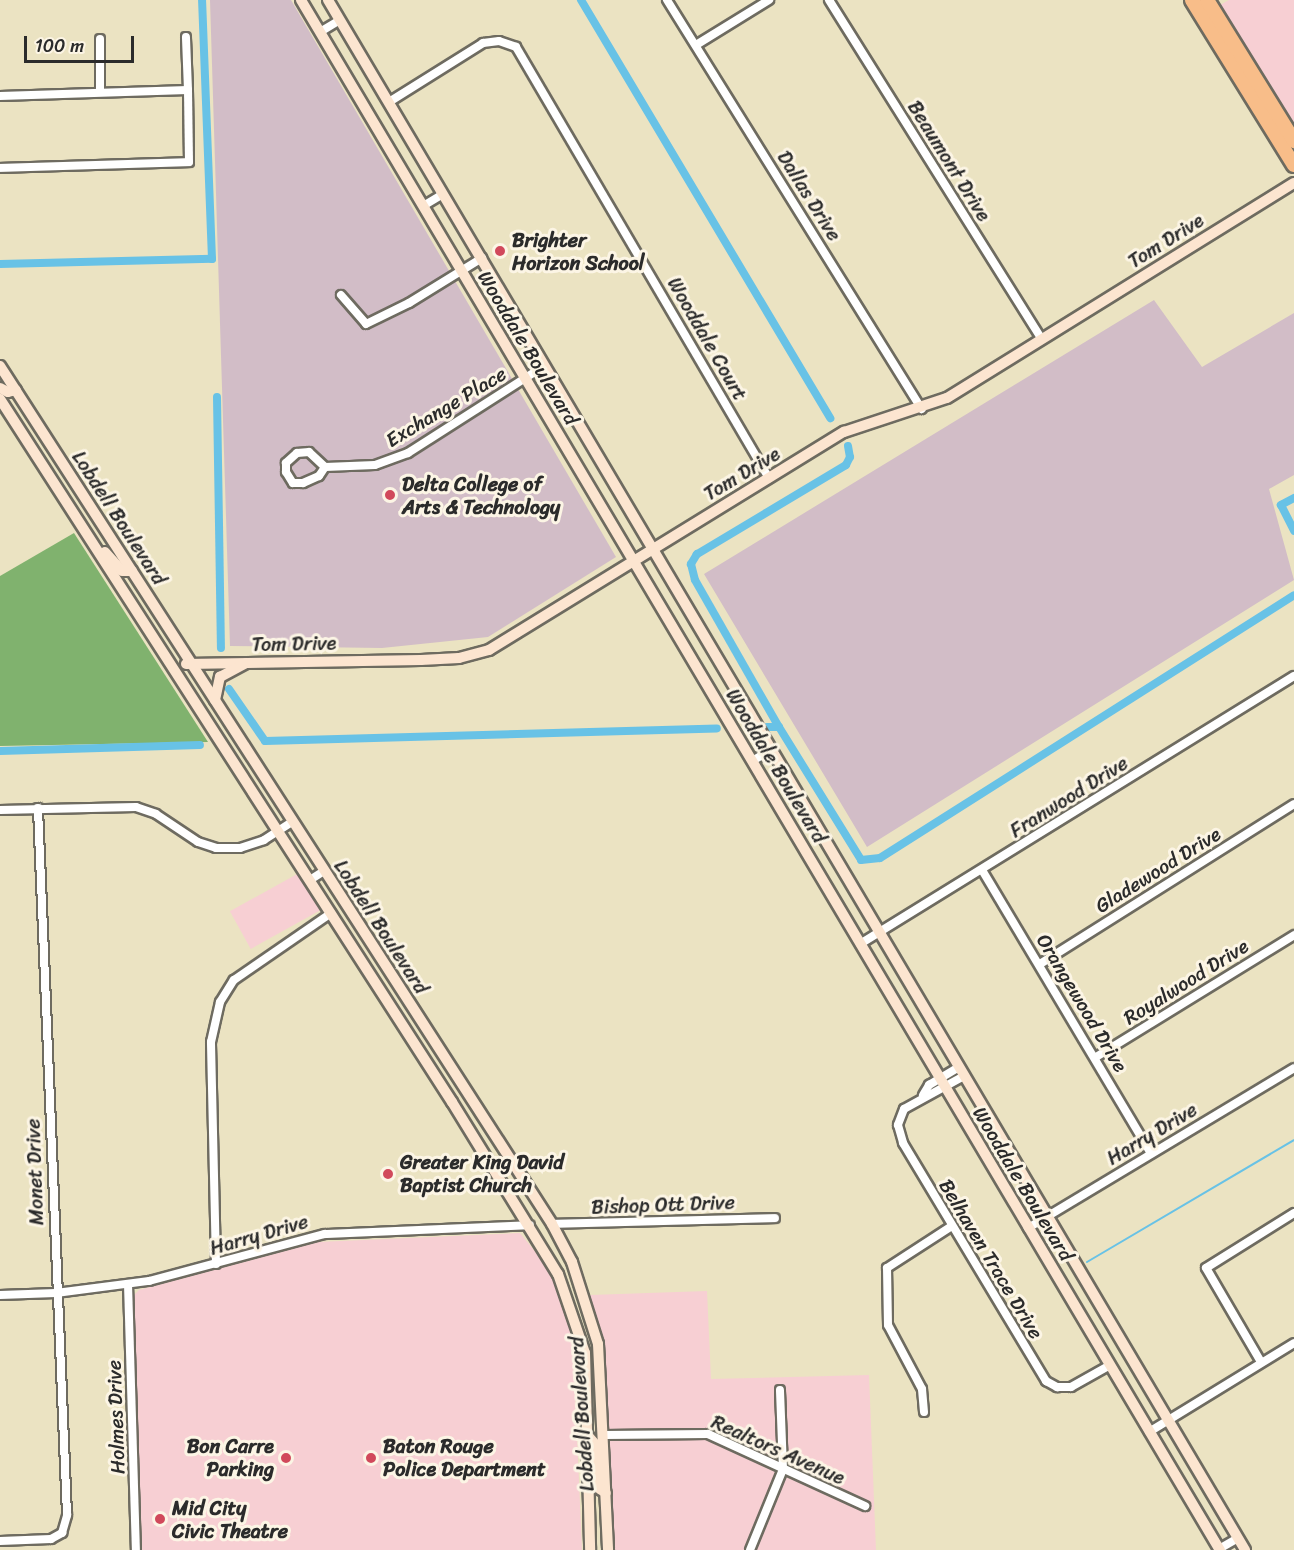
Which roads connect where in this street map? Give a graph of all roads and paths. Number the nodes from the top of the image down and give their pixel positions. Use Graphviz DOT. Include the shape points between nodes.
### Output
graph roads {
  1 [pos="301,0"];
  2 [pos="328,0"];
  3 [pos="668,0"];
  4 [pos="769,0"];
  5 [pos="829,0"];
  6 [pos="1192,0"];
  7 [pos="1207,0"];
  8 [pos="340,20"];
  9 [pos="320,32"];
  10 [pos="186,37"];
  11 [pos="1223,38"];
  12 [pos="100,39"];
  13 [pos="696,45"];
  14 [pos="188,90"];
  15 [pos="100,93"];
  16 [pos="0,96"];
  17 [pos="389,102"];
  18 [pos="1294,141"];
  19 [pos="1294,165"];
  20 [pos="0,168"];
  21 [pos="1294,183"];
  22 [pos="443,194"];
  23 [pos="423,206"];
  24 [pos="482,258"];
  25 [pos="462,271"];
  26 [pos="340,295"];
  27 [pos="1042,339"];
  28 [pos="0,366"];
  29 [pos="544,366"];
  30 [pos="525,379"];
  31 [pos="0,388"];
  32 [pos="16,390"];
  33 [pos="0,399"];
  34 [pos="922,409"];
  35 [pos="324,467"];
  36 [pos="770,478"];
  37 [pos="86,500"];
  38 [pos="71,510"];
  39 [pos="91,542"];
  40 [pos="652,550"];
  41 [pos="634,561"];
  42 [pos="132,571"];
  43 [pos="248,662"];
  44 [pos="189,663"];
  45 [pos="173,669"];
  46 [pos="1294,676"];
  47 [pos="214,700"];
  48 [pos="771,750"];
  49 [pos="752,761"];
  50 [pos="1294,804"];
  51 [pos="38,808"];
  52 [pos="0,810"];
  53 [pos="292,822"];
  54 [pos="279,831"];
  55 [pos="982,870"];
  56 [pos="324,871"];
  57 [pos="310,880"];
  58 [pos="331,913"];
  59 [pos="879,932"];
  60 [pos="1294,935"];
  61 [pos="860,944"];
  62 [pos="1040,964"];
  63 [pos="1096,1057"];
  64 [pos="1294,1068"];
  65 [pos="962,1072"];
  66 [pos="455,1074"];
  67 [pos="943,1083"];
  68 [pos="440,1084"];
  69 [pos="1151,1153"];
  70 [pos="1294,1213"];
  71 [pos="1048,1217"];
  72 [pos="775,1218"];
  73 [pos="552,1224"];
  74 [pos="530,1225"];
  75 [pos="952,1226"];
  76 [pos="1028,1228"];
  77 [pos="216,1264"];
  78 [pos="128,1284"];
  79 [pos="56,1293"];
  80 [pos="0,1295"];
  81 [pos="1294,1343"];
  82 [pos="1261,1362"];
  83 [pos="1110,1365"];
  84 [pos="780,1390"];
  85 [pos="924,1412"];
  86 [pos="1168,1420"];
  87 [pos="1149,1432"];
  88 [pos="604,1435"];
  89 [pos="588,1436"];
  90 [pos="783,1468"];
  91 [pos="606,1494"];
  92 [pos="865,1506"];
  93 [pos="1238,1538"];
  94 [pos="0,1541"];
  95 [pos="1219,1549"];
  96 [pos="136,1550"];
  97 [pos="590,1550"];
  98 [pos="608,1550"];
  99 [pos="750,1550"];
  100 [pos="1245,1550"];
  1 -- 9 [label="street, Wooddale Boulevard"];
  2 -- 8 [label="street, Wooddale Boulevard"];
  3 -- 13 [label="street, Dallas Drive"];
  4 -- 13 [label="street"];
  5 -- 27 [label="street, Beaumont Drive"];
  6 -- 11 [label="highway"];
  7 -- 11 [label="highway"];
  8 -- 9 [label="street"];
  8 -- 17 [label="street, Wooddale Boulevard"];
  9 -- 23 [label="street, Wooddale Boulevard"];
  10 -- 14 [label="street"];
  11 -- 18 [label="highway"];
  11 -- 19 [label="highway"];
  12 -- 15 [label="street"];
  13 -- 34 [label="street, Dallas Drive"];
  14 -- 15 [label="street"];
  14 -- 20 [label="street" via="189,162"];
  15 -- 16 [label="street"];
  17 -- 22 [label="street, Wooddale Boulevard"];
  17 -- 36 [label="street, Wooddale Court" via="483,43 499,41 516,47"];
  21 -- 27 [label="street, Tom Drive"];
  22 -- 23 [label="street"];
  22 -- 24 [label="street, Wooddale Boulevard"];
  23 -- 25 [label="street, Wooddale Boulevard"];
  24 -- 25 [label="street"];
  24 -- 29 [label="street, Wooddale Boulevard"];
  25 -- 26 [label="street" via="366,324"];
  25 -- 30 [label="street, Wooddale Boulevard"];
  27 -- 34 [label="street, Tom Drive" via="947,398"];
  28 -- 32 [label="street, Lobdell Boulevard"];
  29 -- 30 [label="street, Exchange Place"];
  29 -- 40 [label="street, Wooddale Boulevard"];
  30 -- 35 [label="street, Exchange Place" via="408,453 375,465"];
  30 -- 41 [label="street, Wooddale Boulevard"];
  31 -- 32 [label="street"];
  32 -- 37 [label="street, Lobdell Boulevard"];
  33 -- 38 [label="street, Lobdell Boulevard"];
  34 -- 36 [label="street, Tom Drive" via="844,432"];
  35 -- 35 [label="street" via="309,452 297,453 286,463 286,472 293,483 303,483 319,476"];
  36 -- 40 [label="street, Tom Drive"];
  37 -- 38 [label="street"];
  37 -- 42 [label="street, Lobdell Boulevard"];
  38 -- 39 [label="street, Lobdell Boulevard"];
  39 -- 42 [label="street" via="100,545 122,571"];
  39 -- 45 [label="street, Lobdell Boulevard"];
  40 -- 41 [label="street, Tom Drive"];
  40 -- 48 [label="street, Wooddale Boulevard"];
  41 -- 43 [label="street, Tom Drive" via="489,650 459,658"];
  41 -- 49 [label="street, Wooddale Boulevard"];
  42 -- 44 [label="street, Lobdell Boulevard"];
  43 -- 44 [label="street, Tom Drive"];
  43 -- 47 [label="street" via="220,677"];
  44 -- 45 [label="street, Tom Drive"];
  44 -- 47 [label="street, Lobdell Boulevard"];
  45 -- 54 [label="street, Lobdell Boulevard"];
  46 -- 55 [label="street, Franwood Drive"];
  47 -- 53 [label="street, Lobdell Boulevard"];
  48 -- 49 [label="street"];
  48 -- 59 [label="street, Wooddale Boulevard"];
  49 -- 61 [label="street, Wooddale Boulevard"];
  50 -- 62 [label="street, Gladewood Drive"];
  51 -- 52 [label="street"];
  51 -- 54 [label="street" via="136,807 216,848 240,848"];
  51 -- 79 [label="street, Monet Drive"];
  53 -- 54 [label="street"];
  53 -- 56 [label="street, Lobdell Boulevard"];
  54 -- 57 [label="street, Lobdell Boulevard"];
  55 -- 59 [label="street, Franwood Drive"];
  55 -- 62 [label="street, Orangewood Drive"];
  56 -- 57 [label="street"];
  56 -- 66 [label="street, Lobdell Boulevard"];
  57 -- 58 [label="street, Lobdell Boulevard"];
  58 -- 68 [label="street, Lobdell Boulevard"];
  58 -- 77 [label="street" via="234,980 220,1002 211,1042"];
  59 -- 61 [label="street, Franwood Drive"];
  59 -- 65 [label="street, Wooddale Boulevard"];
  60 -- 63 [label="street, Royalwood Drive"];
  61 -- 67 [label="street, Wooddale Boulevard"];
  62 -- 63 [label="street, Orangewood Drive"];
  63 -- 69 [label="street, Orangewood Drive"];
  64 -- 69 [label="street, Harry Drive"];
  65 -- 67 [label="street, Belhaven Trace Drive"];
  65 -- 71 [label="street, Wooddale Boulevard"];
  66 -- 68 [label="street"];
  66 -- 73 [label="street, Lobdell Boulevard"];
  67 -- 75 [label="street, Belhaven Trace Drive" via="901,1112 898,1132"];
  67 -- 76 [label="street, Wooddale Boulevard"];
  68 -- 74 [label="street, Lobdell Boulevard"];
  69 -- 71 [label="street, Harry Drive"];
  70 -- 82 [label="street" via="1206,1268"];
  71 -- 76 [label="street, Harry Drive"];
  71 -- 86 [label="street, Wooddale Boulevard"];
  72 -- 73 [label="street, Bishop Ott Drive"];
  73 -- 74 [label="street"];
  73 -- 88 [label="street, Lobdell Boulevard" via="587,1300 598,1344"];
  74 -- 77 [label="street, Harry Drive" via="325,1234"];
  74 -- 89 [label="street, Lobdell Boulevard" via="558,1274 580,1331 589,1390"];
  75 -- 83 [label="street, Belhaven Trace Drive" via="1046,1381 1057,1387 1071,1387"];
  75 -- 85 [label="street" via="887,1268 888,1325 922,1389"];
  76 -- 83 [label="street, Wooddale Boulevard"];
  77 -- 78 [label="street, Harry Drive"];
  78 -- 79 [label="street, Harry Drive"];
  78 -- 96 [label="street, Holmes Drive"];
  79 -- 80 [label="street, Harry Drive"];
  79 -- 94 [label="street, Monet Drive" via="67,1515 62,1533 51,1539"];
  81 -- 82 [label="street"];
  82 -- 86 [label="street"];
  83 -- 87 [label="street, Wooddale Boulevard"];
  84 -- 90 [label="street"];
  86 -- 87 [label="street"];
  86 -- 93 [label="street, Wooddale Boulevard"];
  87 -- 95 [label="street, Wooddale Boulevard"];
  88 -- 89 [label="street"];
  88 -- 90 [label="street, Realtors Avenue" via="699,1432"];
  88 -- 91 [label="street, Lobdell Boulevard"];
  89 -- 91 [label="street" via="596,1445 598,1479"];
  89 -- 97 [label="street, Lobdell Boulevard"];
  90 -- 92 [label="street, Realtors Avenue"];
  90 -- 99 [label="street"];
  91 -- 98 [label="street, Lobdell Boulevard"];
  93 -- 95 [label="street"];
  93 -- 100 [label="street, Wooddale Boulevard"];
}
